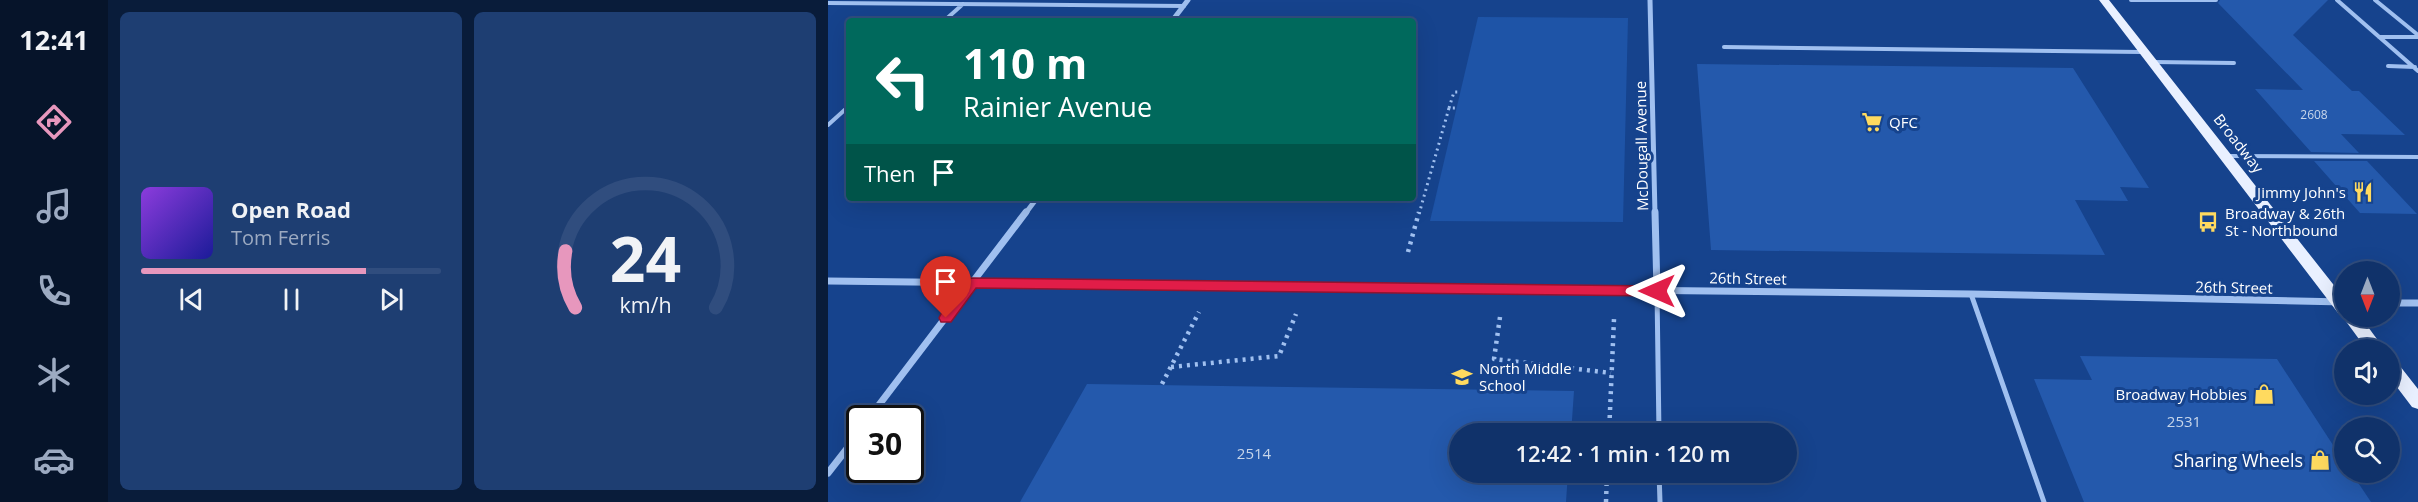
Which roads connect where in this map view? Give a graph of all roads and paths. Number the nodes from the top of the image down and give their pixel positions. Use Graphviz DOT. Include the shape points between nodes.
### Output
graph roads {
  1 [pos="1188,0"];
  2 [pos="1650,0"];
  3 [pos="2104,0"];
  4 [pos="2131,0"];
  5 [pos="2216,0"];
  6 [pos="2337,0"];
  7 [pos="2375,0"];
  8 [pos="828,3"];
  9 [pos="963,4"];
  10 [pos="1184,6"];
  11 [pos="947,18"];
  12 [pos="1174,18"];
  13 [pos="2379,36"];
  14 [pos="2418,36"];
  15 [pos="1724,47"];
  16 [pos="2149,57"];
  17 [pos="2234,63"];
  18 [pos="2388,66"];
  19 [pos="2417,68"];
  20 [pos="1460,92"];
  21 [pos="1449,108"];
  22 [pos="1456,108"];
  23 [pos="846,109"];
  24 [pos="828,125"];
  25 [pos="2226,156"];
  26 [pos="2418,157"];
  27 [pos="1035,201"];
  28 [pos="1408,252"];
  29 [pos="828,282"];
  30 [pos="972,283"];
  31 [pos="1657,291"];
  32 [pos="2334,293"];
  33 [pos="1971,294"];
  34 [pos="2400,303"];
  35 [pos="2418,303"];
  36 [pos="2334,304"];
  37 [pos="1198,312"];
  38 [pos="1296,314"];
  39 [pos="1500,317"];
  40 [pos="1614,319"];
  41 [pos="2359,327"];
  42 [pos="2369,339"];
  43 [pos="1171,367"];
  44 [pos="1611,373"];
  45 [pos="2400,379"];
  46 [pos="1162,384"];
  47 [pos="2418,402"];
  48 [pos="879,405"];
  49 [pos="1609,423"];
  50 [pos="1659,423"];
  51 [pos="846,450"];
  52 [pos="828,473"];
  53 [pos="1607,483"];
  54 [pos="1659,483"];
  55 [pos="1606,502"];
  56 [pos="1660,502"];
  57 [pos="2044,502"];
  1 -- 10 [label="street"];
  2 -- 31 [label="street, McDougall Avenue"];
  3 -- 16 [label="main road, Broadway"];
  4 -- 5 [label="lane"];
  6 -- 13 [label="lane"];
  7 -- 14 [label="lane"];
  8 -- 9 [label="lane"];
  9 -- 10 [label="lane"];
  9 -- 11 [label="lane"];
  10 -- 12 [label="street"];
  13 -- 14 [label="lane"];
  13 -- 19 [label="lane"];
  15 -- 16 [label="lane"];
  16 -- 17 [label="lane"];
  16 -- 25 [label="main road, Broadway"];
  18 -- 19 [label="lane"];
  20 -- 21 [label="path" via="1454,92"];
  21 -- 22 [label="path"];
  21 -- 28 [label="path"];
  23 -- 24 [label="lane"];
  25 -- 26 [label="lane"];
  25 -- 32 [label="main road, Broadway"];
  27 -- 30 [label="street"];
  29 -- 30 [label="street, 26th Street"];
  30 -- 31 [label="street, 26th Street"];
  30 -- 48 [label="street"];
  31 -- 33 [label="street, 26th Street"];
  31 -- 50 [label="lane"];
  33 -- 36 [label="street, 26th Street"];
  33 -- 57 [label="lane"];
  34 -- 35 [label="street"];
  37 -- 43 [label="path"];
  38 -- 43 [label="path" via="1279,356"];
  39 -- 44 [label="path" via="1494,359"];
  40 -- 44 [label="path"];
  41 -- 42 [label="main road"];
  43 -- 46 [label="path"];
  44 -- 49 [label="path"];
  45 -- 47 [label="main road"];
  51 -- 52 [label="street"];
  53 -- 55 [label="path"];
  54 -- 56 [label="lane"];
}
